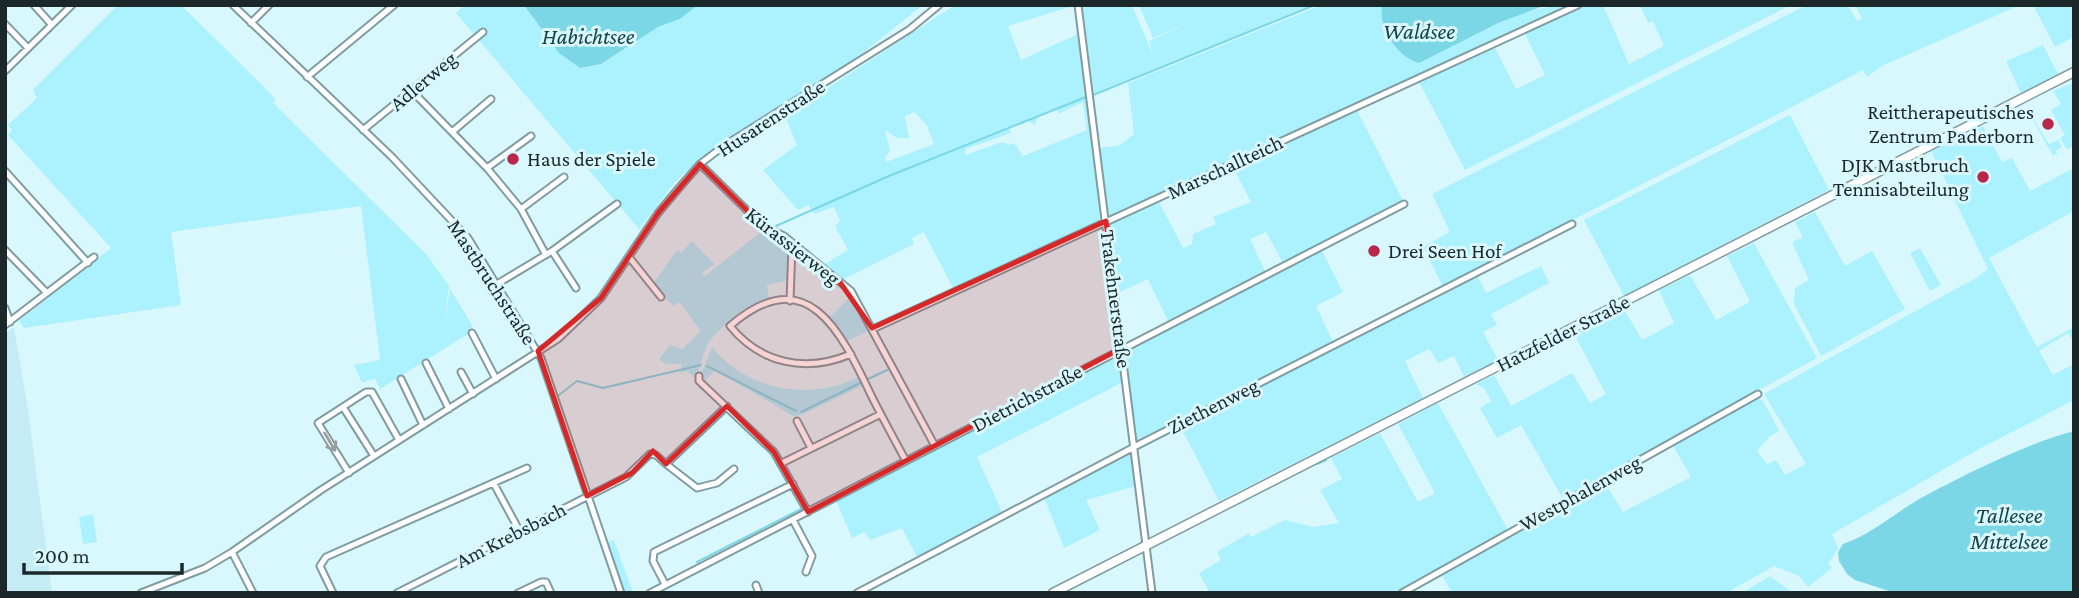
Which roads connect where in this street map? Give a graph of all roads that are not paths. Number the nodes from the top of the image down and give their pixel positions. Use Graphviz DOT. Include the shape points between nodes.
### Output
graph roads {
  1 [pos="33,5"];
  2 [pos="72,5"];
  3 [pos="233,5"];
  4 [pos="269,5"];
  5 [pos="394,5"];
  6 [pos="939,5"];
  7 [pos="1078,5"];
  8 [pos="1578,5"];
  9 [pos="251,23"];
  10 [pos="5,24"];
  11 [pos="52,25"];
  12 [pos="483,32"];
  13 [pos="29,48"];
  14 [pos="5,71"];
  15 [pos="2074,72"];
  16 [pos="307,77"];
  17 [pos="412,91"];
  18 [pos="491,99"];
  19 [pos="363,130"];
  20 [pos="452,132"];
  21 [pos="531,136"];
  22 [pos="701,164"];
  23 [pos="487,168"];
  24 [pos="5,171"];
  25 [pos="564,177"];
  26 [pos="617,204"];
  27 [pos="1404,204"];
  28 [pos="521,209"];
  29 [pos="1106,221"];
  30 [pos="1572,223"];
  31 [pos="792,245"];
  32 [pos="552,251"];
  33 [pos="6,253"];
  34 [pos="545,255"];
  35 [pos="94,257"];
  36 [pos="629,257"];
  37 [pos="88,262"];
  38 [pos="497,284"];
  39 [pos="576,288"];
  40 [pos="47,293"];
  41 [pos="661,297"];
  42 [pos="790,301"];
  43 [pos="5,308"];
  44 [pos="7,323"];
  45 [pos="873,329"];
  46 [pos="472,333"];
  47 [pos="1122,348"];
  48 [pos="538,352"];
  49 [pos="851,354"];
  50 [pos="426,363"];
  51 [pos="461,372"];
  52 [pos="699,376"];
  53 [pos="401,379"];
  54 [pos="496,379"];
  55 [pos="473,394"];
  56 [pos="1758,394"];
  57 [pos="727,406"];
  58 [pos="343,407"];
  59 [pos="449,409"];
  60 [pos="881,414"];
  61 [pos="796,421"];
  62 [pos="423,425"];
  63 [pos="400,440"];
  64 [pos="935,446"];
  65 [pos="1136,446"];
  66 [pos="811,448"];
  67 [pos="374,456"];
  68 [pos="906,461"];
  69 [pos="782,463"];
  70 [pos="666,464"];
  71 [pos="527,468"];
  72 [pos="734,469"];
  73 [pos="349,472"];
  74 [pos="494,484"];
  75 [pos="793,484"];
  76 [pos="587,496"];
  77 [pos="808,512"];
  78 [pos="793,520"];
  79 [pos="519,530"];
  80 [pos="1147,544"];
  81 [pos="232,551"];
  82 [pos="806,572"];
  83 [pos="665,584"];
  84 [pos="756,585"];
  85 [pos="409,590"];
  86 [pos="141,593"];
  87 [pos="253,593"];
  88 [pos="333,593"];
  89 [pos="397,593"];
  90 [pos="518,593"];
  91 [pos="551,593"];
  92 [pos="621,593"];
  93 [pos="650,593"];
  94 [pos="760,593"];
  95 [pos="857,593"];
  96 [pos="1053,593"];
  97 [pos="1152,593"];
  98 [pos="1402,593"];
  1 -- 11 [label="street"];
  2 -- 11 [label="street"];
  3 -- 9 [label="street, Mastbruchstraße"];
  4 -- 9 [label="street"];
  5 -- 16 [label="street"];
  6 -- 22 [label="street, Husarenstraße" via="910,29"];
  7 -- 29 [label="street, Trakehnerstraße"];
  8 -- 29 [label="street, Marschallteich"];
  9 -- 16 [label="street, Mastbruchstraße"];
  10 -- 13 [label="street"];
  11 -- 13 [label="street"];
  12 -- 17 [label="street, Adlerweg"];
  13 -- 14 [label="street"];
  15 -- 80 [label="street, Hatzfelder Straße"];
  16 -- 19 [label="street, Mastbruchstraße"];
  17 -- 19 [label="street, Adlerweg"];
  17 -- 20 [label="street"];
  18 -- 20 [label="street"];
  19 -- 38 [label="street, Mastbruchstraße" via="456,222"];
  20 -- 23 [label="street"];
  21 -- 23 [label="street"];
  22 -- 31 [label="street, Kürassierweg" via="762,225"];
  22 -- 36 [label="street, Husarenstraße" via="658,213"];
  23 -- 28 [label="street"];
  24 -- 37 [label="street"];
  25 -- 28 [label="street"];
  26 -- 32 [label="street"];
  27 -- 47 [label="street, Dietrichstraße"];
  28 -- 34 [label="street"];
  29 -- 45 [label="street, Marschallteich"];
  29 -- 47 [label="street, Trakehnerstraße"];
  30 -- 65 [label="street, Ziethenweg"];
  31 -- 42 [label="street"];
  31 -- 45 [label="street, Kürassierweg" via="799,246 850,291"];
  32 -- 34 [label="street"];
  32 -- 39 [label="street"];
  33 -- 40 [label="street"];
  34 -- 38 [label="street"];
  35 -- 37 [label="street"];
  36 -- 41 [label="street"];
  36 -- 48 [label="street, Husarenstraße" via="601,298"];
  37 -- 40 [label="street"];
  38 -- 48 [label="street, Mastbruchstraße"];
  40 -- 44 [label="street"];
  42 -- 49 [label="street" via="822,313"];
  42 -- 49 [label="street" via="765,303 730,327 749,346 786,363 820,364"];
  43 -- 44 [label="street"];
  45 -- 64 [label="street, Kürassierweg"];
  46 -- 54 [label="street"];
  47 -- 64 [label="street, Dietrichstraße"];
  47 -- 65 [label="street, Trakehnerstraße"];
  48 -- 54 [label="street, Husarenstraße"];
  48 -- 76 [label="street, Mastbruchstraße"];
  49 -- 60 [label="street"];
  50 -- 59 [label="street"];
  51 -- 55 [label="street"];
  52 -- 57 [label="street"];
  53 -- 62 [label="street"];
  54 -- 55 [label="street, Husarenstraße"];
  55 -- 59 [label="street, Husarenstraße"];
  56 -- 98 [label="street, Westphalenweg"];
  57 -- 69 [label="street"];
  57 -- 70 [label="street"];
  58 -- 63 [label="street" via="372,392"];
  58 -- 67 [label="street"];
  58 -- 73 [label="street, one-way" via="318,423"];
  59 -- 62 [label="street, Husarenstraße"];
  60 -- 66 [label="street"];
  60 -- 68 [label="street"];
  61 -- 66 [label="street"];
  62 -- 63 [label="street, Husarenstraße"];
  63 -- 67 [label="street, Husarenstraße"];
  64 -- 68 [label="street, Dietrichstraße"];
  65 -- 80 [label="street, Trakehnerstraße"];
  65 -- 95 [label="street, Ziethenweg"];
  66 -- 69 [label="street"];
  67 -- 73 [label="street, Husarenstraße"];
  68 -- 77 [label="street, Dietrichstraße"];
  69 -- 75 [label="street"];
  70 -- 72 [label="street" via="697,488 717,483"];
  70 -- 76 [label="street, Am Krebsbach" via="650,454 632,473"];
  71 -- 74 [label="street"];
  73 -- 81 [label="street, Husarenstraße"];
  74 -- 79 [label="street"];
  74 -- 88 [label="street" via="326,557 320,566"];
  75 -- 77 [label="street"];
  75 -- 83 [label="street" via="654,552 653,561"];
  76 -- 79 [label="street, Am Krebsbach"];
  76 -- 92 [label="street, Mastbruchstraße"];
  77 -- 78 [label="street, Dietrichstraße"];
  78 -- 82 [label="street" via="812,556"];
  78 -- 83 [label="street, Dietrichstraße"];
  79 -- 85 [label="street, Am Krebsbach"];
  80 -- 96 [label="street, Hatzfelder Straße"];
  80 -- 97 [label="street, Trakehnerstraße"];
  81 -- 86 [label="street, Husarenstraße" via="205,568"];
  81 -- 87 [label="street"];
  83 -- 93 [label="street, Dietrichstraße"];
  84 -- 94 [label="street"];
  85 -- 89 [label="street, Am Krebsbach"];
  90 -- 91 [label="street" via="541,582 546,582"];
}
